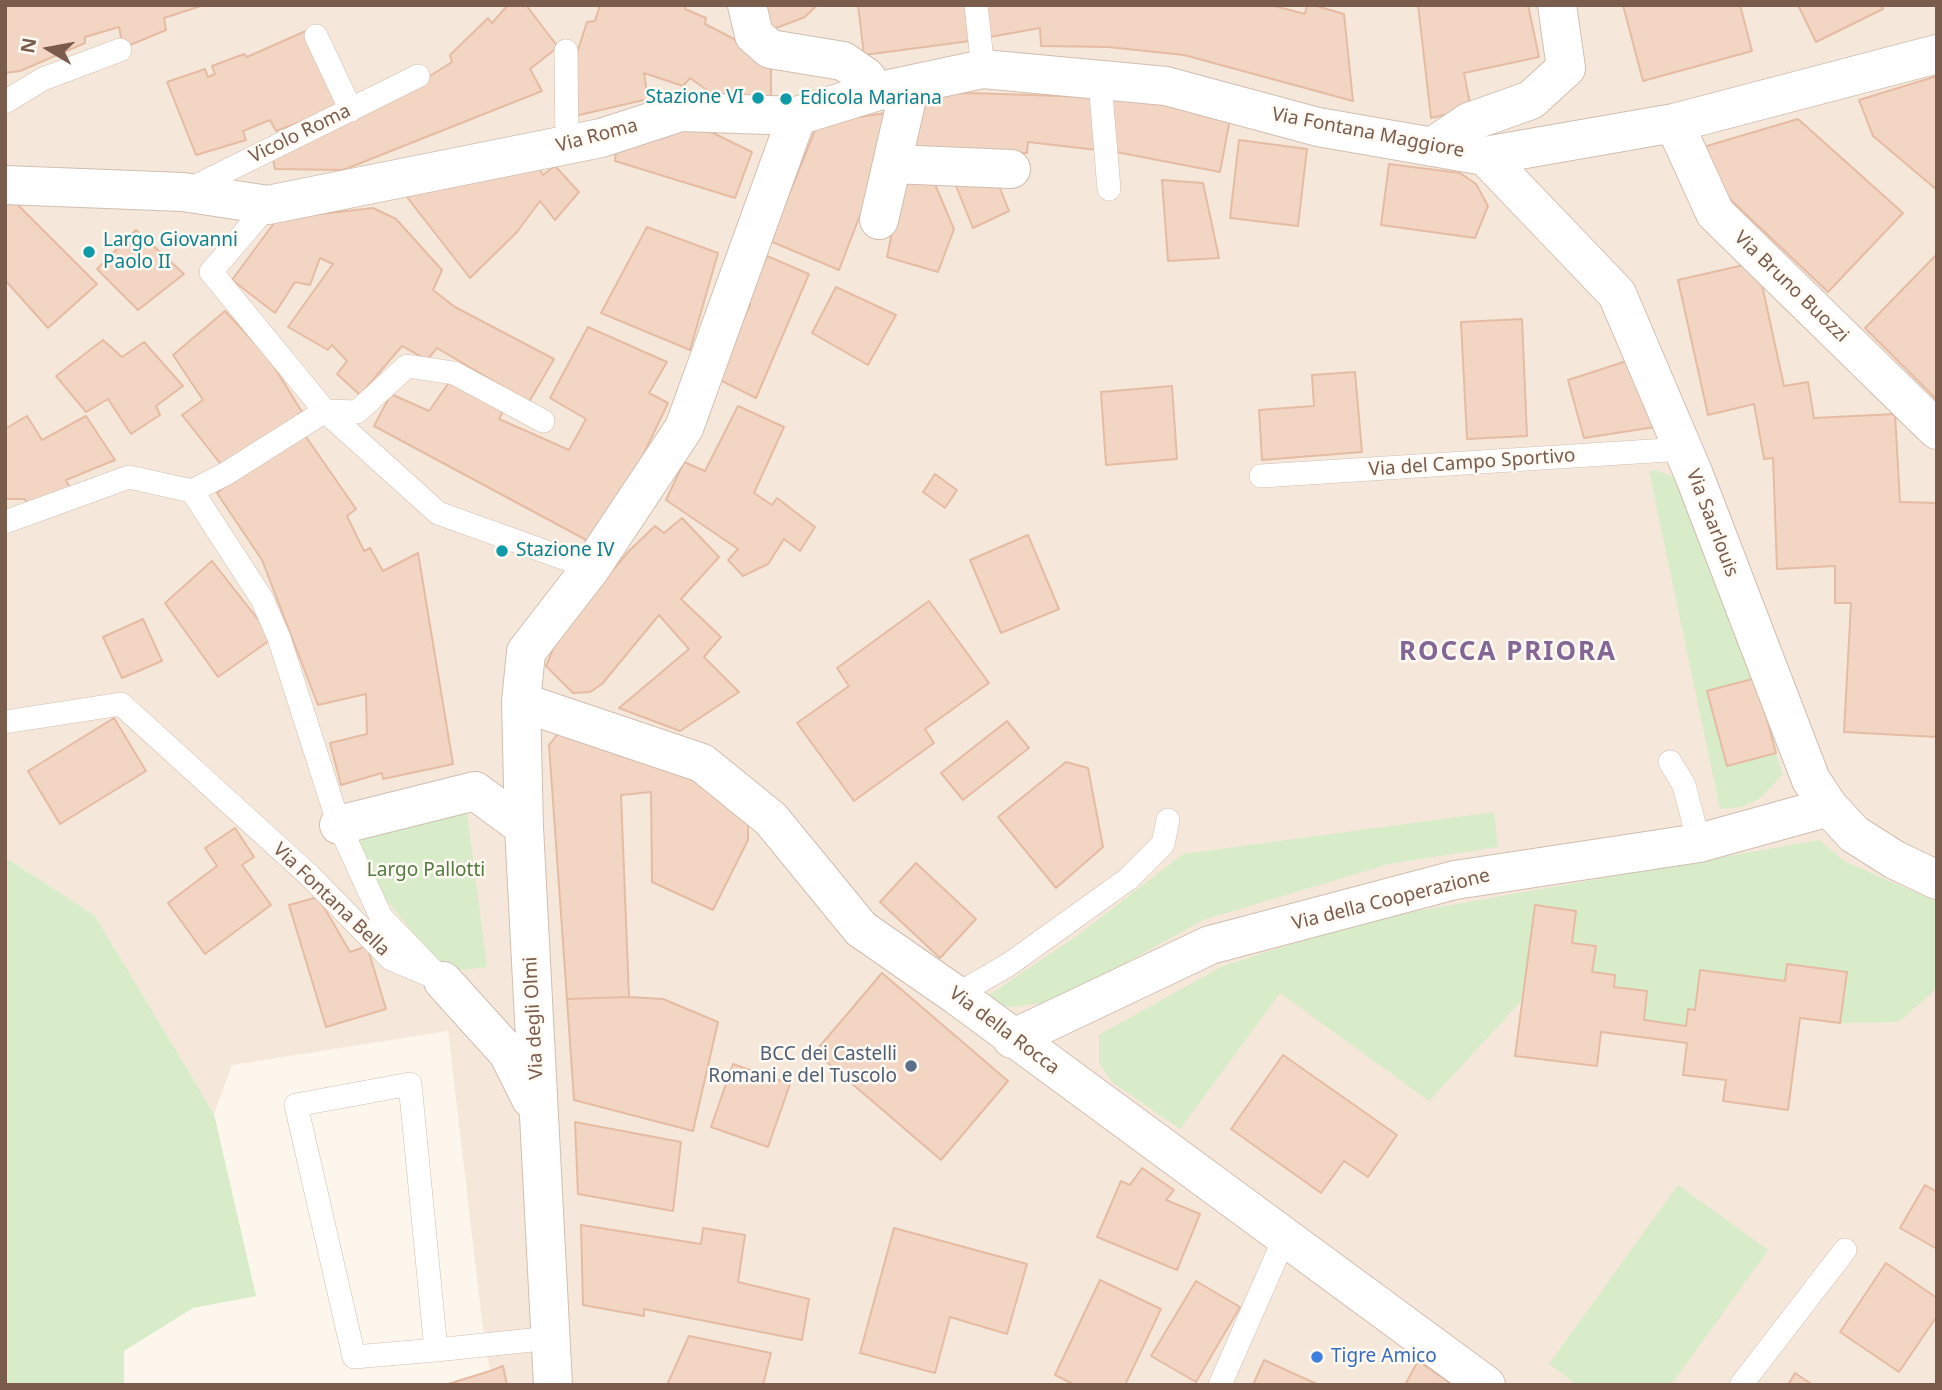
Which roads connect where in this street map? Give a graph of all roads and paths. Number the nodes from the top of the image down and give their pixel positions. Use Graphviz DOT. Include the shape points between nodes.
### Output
graph roads {
  1 [pos="747,5"];
  2 [pos="976,5"];
  3 [pos="1557,5"];
  4 [pos="316,36"];
  5 [pos="120,50"];
  6 [pos="566,51"];
  7 [pos="1937,54"];
  8 [pos="982,69"];
  9 [pos="418,76"];
  10 [pos="1100,82"];
  11 [pos="892,89"];
  12 [pos="5,102"];
  13 [pos="351,110"];
  14 [pos="797,116"];
  15 [pos="1674,123"];
  16 [pos="567,145"];
  17 [pos="1432,147"];
  18 [pos="1485,156"];
  19 [pos="892,163"];
  20 [pos="1011,169"];
  21 [pos="5,185"];
  22 [pos="1109,189"];
  23 [pos="183,192"];
  24 [pos="268,205"];
  25 [pos="878,220"];
  26 [pos="325,411"];
  27 [pos="543,421"];
  28 [pos="1937,430"];
  29 [pos="1683,449"];
  30 [pos="1262,476"];
  31 [pos="192,491"];
  32 [pos="5,522"];
  33 [pos="591,568"];
  34 [pos="521,702"];
  35 [pos="5,723"];
  36 [pos="1670,762"];
  37 [pos="1829,807"];
  38 [pos="1168,820"];
  39 [pos="339,825"];
  40 [pos="524,827"];
  41 [pos="1699,843"];
  42 [pos="1937,880"];
  43 [pos="443,981"];
  44 [pos="956,995"];
  45 [pos="1012,1039"];
  46 [pos="538,1116"];
  47 [pos="1285,1237"];
  48 [pos="1845,1250"];
  49 [pos="551,1338"];
  50 [pos="436,1350"];
  51 [pos="553,1385"];
  52 [pos="1220,1385"];
  53 [pos="1486,1385"];
  54 [pos="1741,1385"];
  1 -- 11 [label="street" via="754,35 770,49 843,61"];
  2 -- 8 [label="lane"];
  3 -- 17 [label="street" via="1566,68 1531,100 1469,122"];
  4 -- 13 [label="lane"];
  5 -- 12 [label="lane" via="43,79"];
  6 -- 16 [label="lane"];
  7 -- 15 [label="street, Via Fontana Maggiore"];
  8 -- 10 [label="street, Via Fontana Maggiore"];
  8 -- 11 [label="street, Via Fontana Maggiore"];
  9 -- 13 [label="lane, Vicolo Roma"];
  10 -- 17 [label="street, Via Fontana Maggiore" via="1166,86 1318,127"];
  10 -- 22 [label="lane"];
  11 -- 14 [label="street, Via Fontana Maggiore"];
  11 -- 19 [label="street"];
  13 -- 23 [label="lane, Vicolo Roma"];
  14 -- 16 [label="street, Via Roma" via="681,112"];
  14 -- 33 [label="street" via="684,428"];
  15 -- 18 [label="street, Via Fontana Maggiore"];
  15 -- 28 [label="street, Via Bruno Buozzi" via="1715,214"];
  16 -- 24 [label="street, Via Roma"];
  17 -- 18 [label="street, Via Fontana Maggiore"];
  18 -- 29 [label="street, Via Saarlouis" via="1618,293"];
  19 -- 20 [label="street"];
  19 -- 25 [label="street"];
  21 -- 23 [label="street, Via Roma"];
  23 -- 24 [label="street, Via Roma"];
  24 -- 26 [label="lane" via="211,272"];
  26 -- 27 [label="lane" via="357,412 407,366 454,373"];
  26 -- 31 [label="lane"];
  26 -- 33 [label="lane" via="438,513"];
  29 -- 30 [label="lane, Via del Campo Sportivo"];
  29 -- 37 [label="street, Via Saarlouis" via="1805,769"];
  31 -- 32 [label="lane" via="129,477"];
  31 -- 39 [label="lane, Via Fontana Bella" via="262,599 279,638"];
  33 -- 34 [label="street, Via degli Olmi" via="526,652"];
  34 -- 40 [label="street, Via degli Olmi"];
  34 -- 44 [label="street, Via della Rocca" via="702,763 771,819 861,929"];
  35 -- 43 [label="lane, Via Fontana Bella" via="121,704 310,876 391,960"];
  36 -- 41 [label="lane" via="1684,785"];
  37 -- 41 [label="street, Via della Cooperazione"];
  37 -- 42 [label="street, Via Saarlouis" via="1874,848"];
  38 -- 44 [label="lane" via="1163,844 1128,879 1008,965"];
  39 -- 40 [label="street" via="475,792"];
  39 -- 43 [label="lane, Via Fontana Bella" via="381,917"];
  40 -- 46 [label="street, Via degli Olmi"];
  41 -- 45 [label="street, Via della Cooperazione" via="1455,880 1210,945"];
  43 -- 46 [label="street" via="508,1053"];
  44 -- 45 [label="street, Via della Rocca"];
  45 -- 47 [label="street, Via della Rocca"];
  46 -- 49 [label="street, Via degli Olmi"];
  47 -- 52 [label="lane"];
  47 -- 53 [label="street, Via della Rocca"];
  48 -- 54 [label="lane"];
  49 -- 50 [label="lane"];
  49 -- 51 [label="street, Via degli Olmi"];
  50 -- 50 [label="lane" via="410,1084 296,1105 354,1357"];
}
